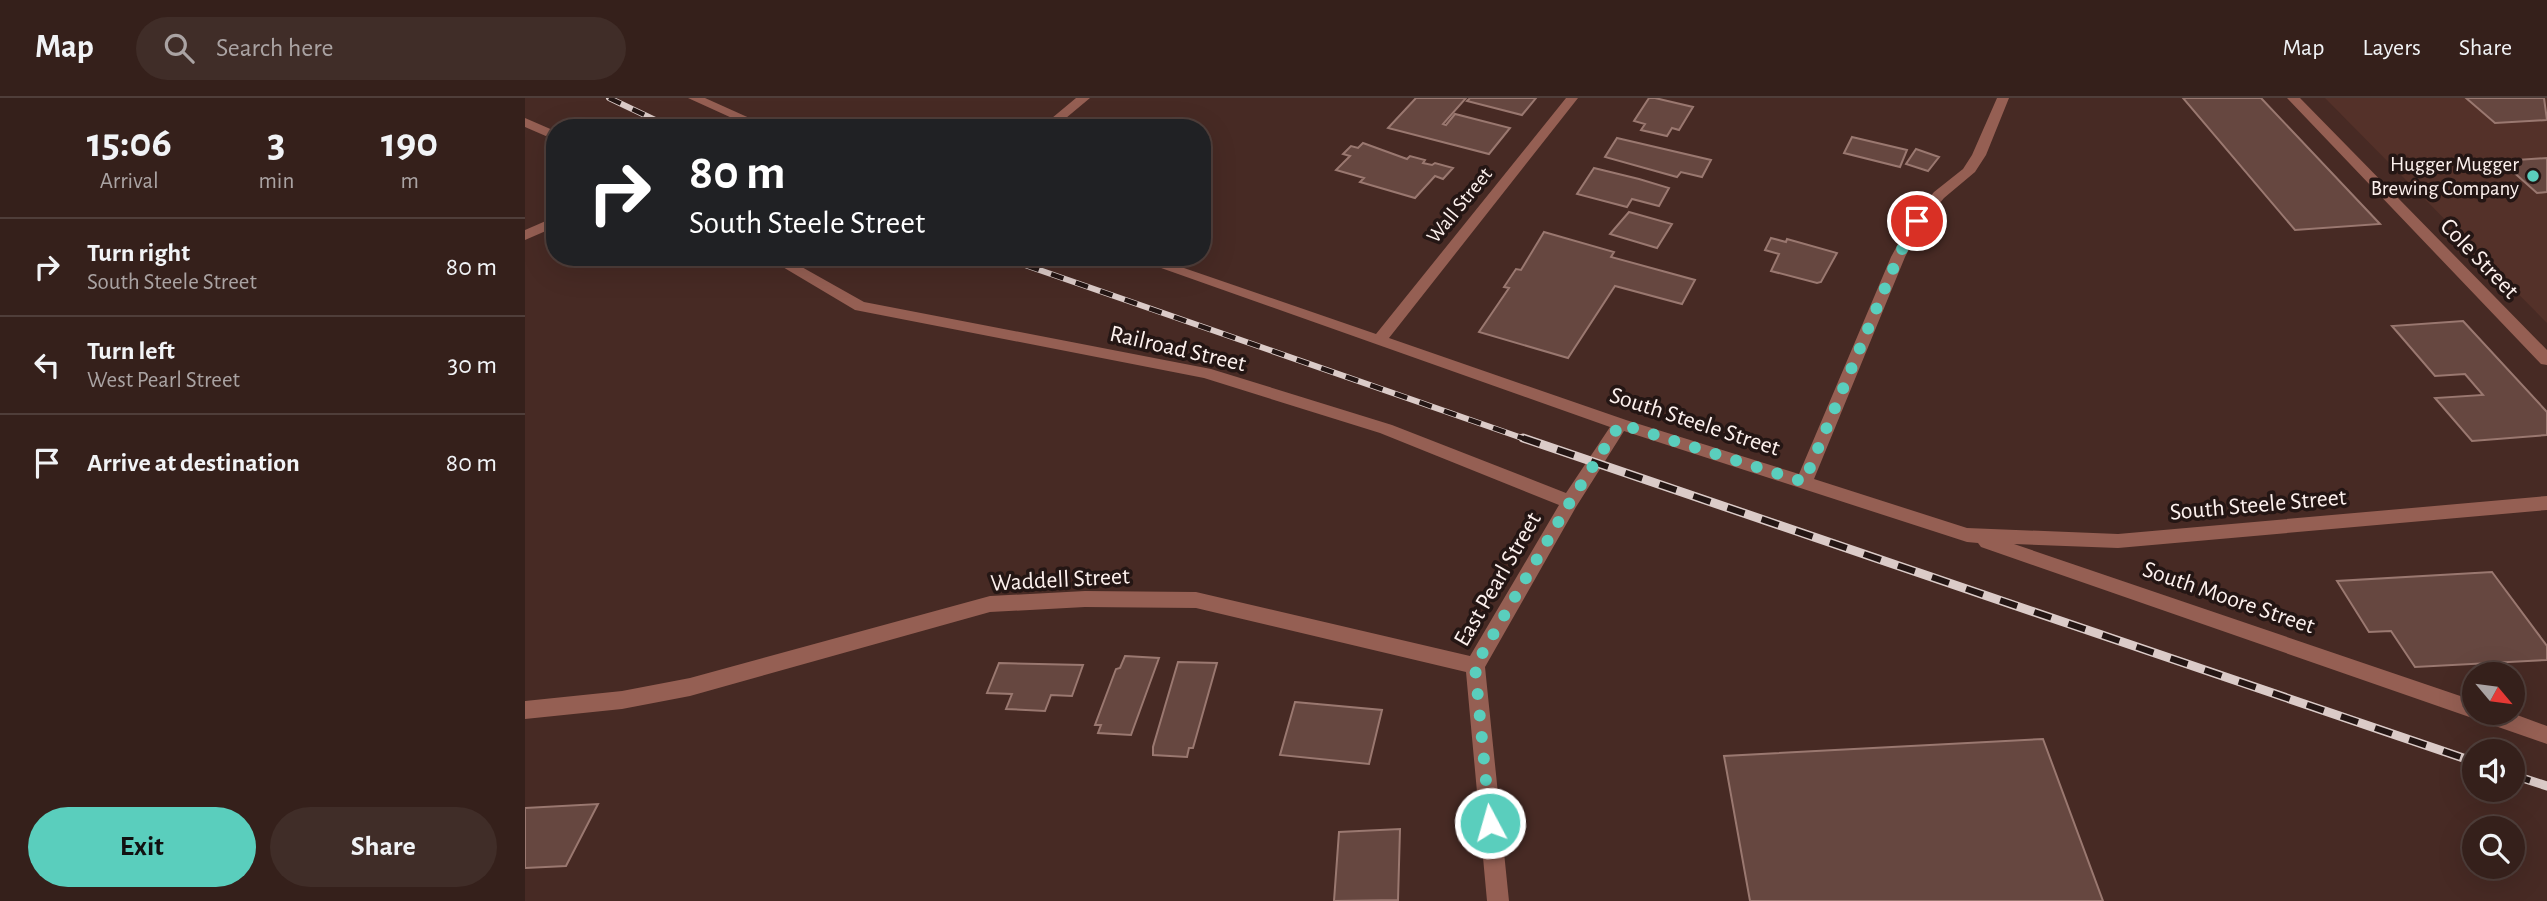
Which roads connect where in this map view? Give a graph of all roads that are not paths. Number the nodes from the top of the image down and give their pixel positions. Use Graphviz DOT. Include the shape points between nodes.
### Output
graph roads {
  1 [pos="694,98"];
  2 [pos="1084,98"];
  3 [pos="1572,98"];
  4 [pos="2003,98"];
  5 [pos="2293,98"];
  6 [pos="744,119"];
  7 [pos="1057,119"];
  8 [pos="525,122"];
  9 [pos="546,132"];
  10 [pos="546,226"];
  11 [pos="525,236"];
  12 [pos="789,266"];
  13 [pos="1164,266"];
  14 [pos="1380,338"];
  15 [pos="2547,360"];
  16 [pos="1620,424"];
  17 [pos="1804,482"];
  18 [pos="1570,502"];
  19 [pos="2547,503"];
  20 [pos="1967,535"];
  21 [pos="1475,666"];
  22 [pos="2462,706"];
  23 [pos="525,709"];
  24 [pos="2520,725"];
  25 [pos="2547,734"];
  26 [pos="1498,901"];
  1 -- 6 [label="street"];
  2 -- 7 [label="street"];
  3 -- 14 [label="street, Wall Street"];
  4 -- 17 [label="street" via="1968,172 1917,221 1898,257"];
  5 -- 15 [label="street, Cole Street"];
  8 -- 9 [label="street"];
  10 -- 11 [label="street"];
  12 -- 18 [label="street, Railroad Street" via="860,306 1205,373 1386,429"];
  13 -- 14 [label="street, South Steele Street"];
  14 -- 16 [label="street, South Steele Street"];
  16 -- 17 [label="street, South Steele Street"];
  16 -- 18 [label="street, East Pearl Street"];
  17 -- 20 [label="street, South Steele Street"];
  18 -- 21 [label="street, East Pearl Street"];
  19 -- 20 [label="street, South Steele Street" via="2118,541"];
  20 -- 22 [label="street, South Moore Street"];
  21 -- 23 [label="street, Waddell Street" via="1196,600 1085,598 991,604 690,687"];
  21 -- 26 [label="street, East Pearl Street"];
  24 -- 25 [label="street"];
}
